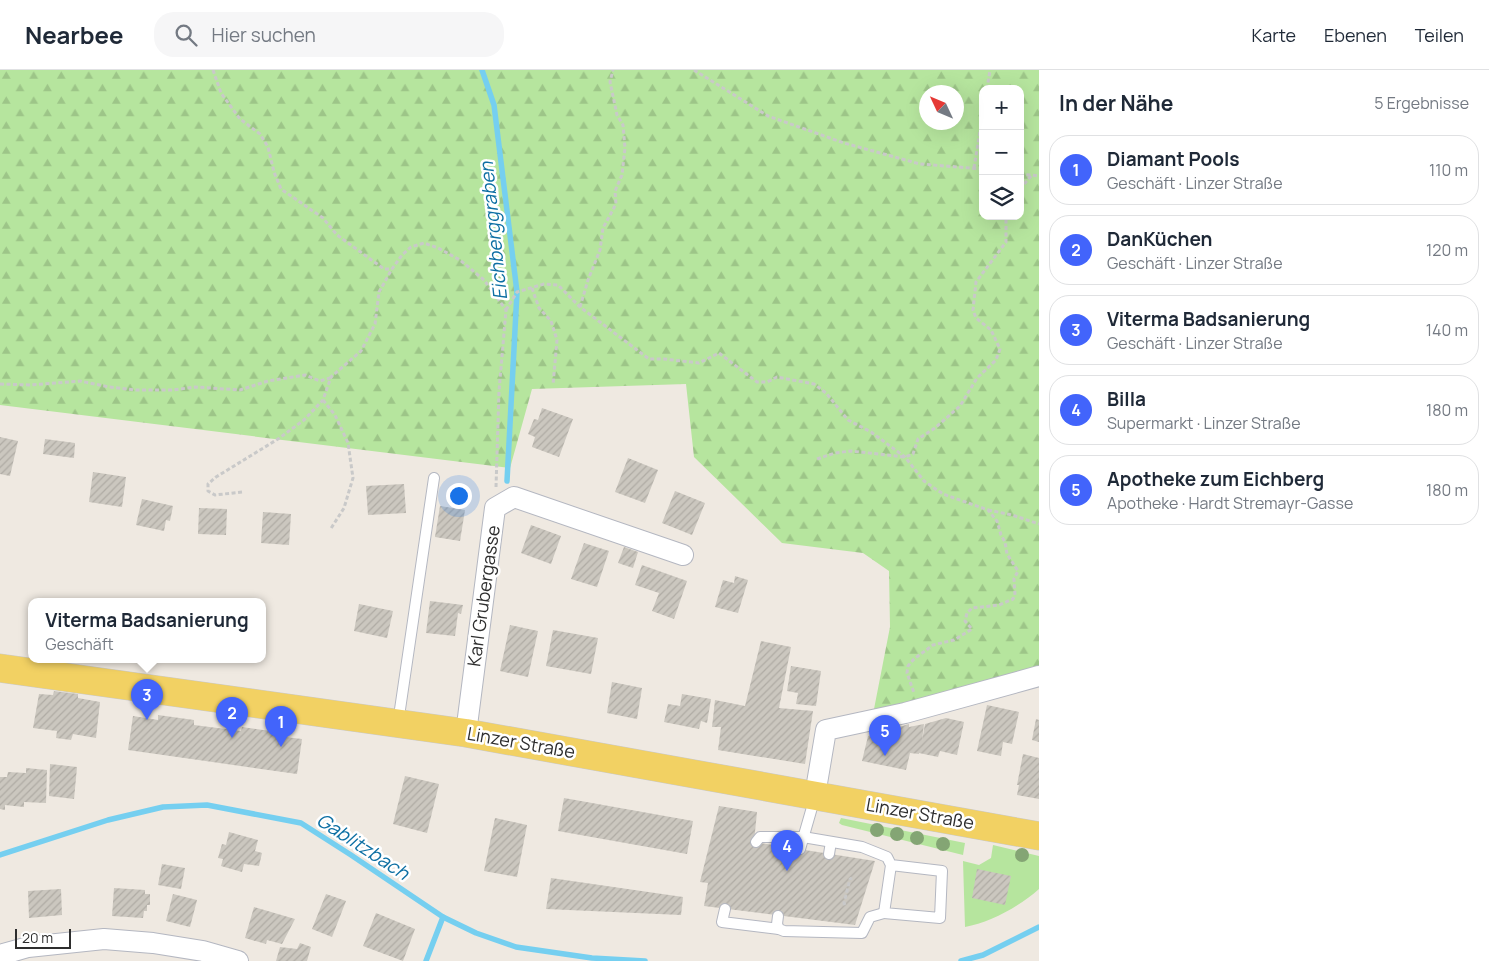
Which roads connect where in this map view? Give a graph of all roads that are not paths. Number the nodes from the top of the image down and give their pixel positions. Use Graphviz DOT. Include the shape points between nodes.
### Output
graph roads {
  1 [pos="434,478"];
  2 [pos="683,555"];
  3 [pos="0,668"];
  4 [pos="1039,676"];
  5 [pos="398,724"];
  6 [pos="466,733"];
  7 [pos="815,796"];
  8 [pos="1039,836"];
  9 [pos="803,837"];
  10 [pos="756,842"];
  11 [pos="831,842"];
  12 [pos="800,849"];
  13 [pos="830,854"];
  14 [pos="891,865"];
  15 [pos="725,909"];
  16 [pos="884,913"];
  17 [pos="778,916"];
  18 [pos="815,920"];
  19 [pos="779,929"];
  20 [pos="812,932"];
  21 [pos="0,955"];
  22 [pos="238,961"];
  1 -- 5 [label="lane"];
  2 -- 6 [label="street, Karl Grubergasse" via="514,497 495,508"];
  3 -- 5 [label="main road, Linzer Straße"];
  4 -- 7 [label="street" via="920,710 826,730"];
  5 -- 6 [label="main road, Linzer Straße"];
  6 -- 7 [label="main road, Linzer Straße"];
  7 -- 8 [label="main road, Linzer Straße"];
  7 -- 9 [label="lane"];
  9 -- 10 [label="lane" via="760,837"];
  9 -- 11 [label="lane"];
  9 -- 12 [label="lane"];
  11 -- 13 [label="lane"];
  11 -- 14 [label="lane" via="862,847 887,857"];
  14 -- 16 [label="lane"];
  14 -- 16 [label="lane" via="942,871 940,918"];
  15 -- 19 [label="lane" via="722,922"];
  16 -- 20 [label="lane" via="870,917 862,933"];
  17 -- 19 [label="lane"];
  18 -- 20 [label="lane"];
  19 -- 20 [label="lane"];
  21 -- 22 [label="street" via="28,946 104,939 203,951"];
}
